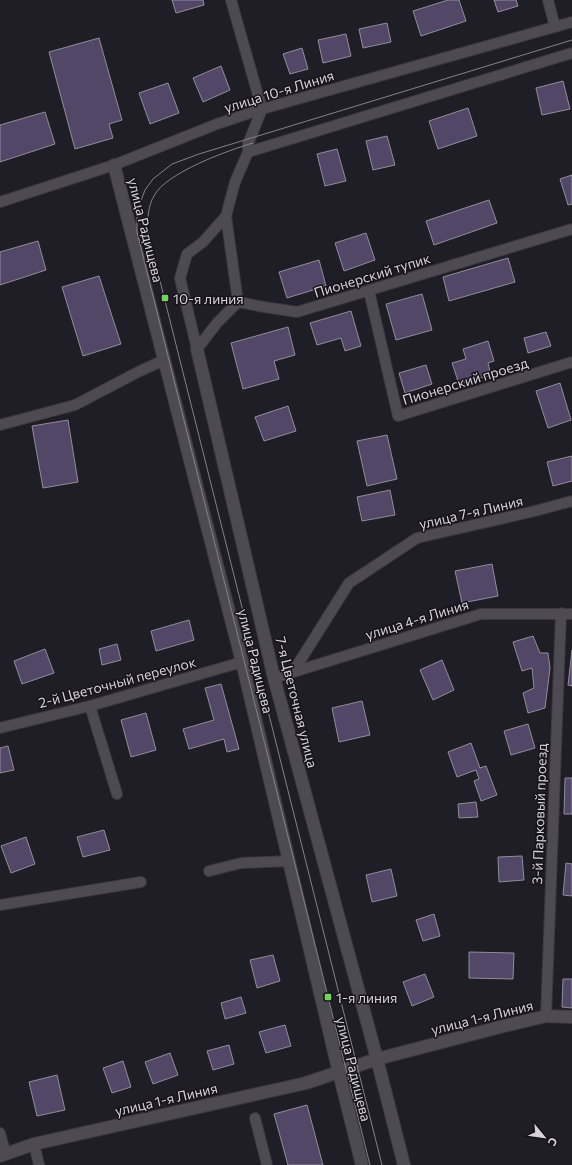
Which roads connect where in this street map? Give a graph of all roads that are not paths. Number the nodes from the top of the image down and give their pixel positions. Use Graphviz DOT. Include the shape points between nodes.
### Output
graph roads {
  1 [pos="231,0"];
  2 [pos="548,0"];
  3 [pos="572,22"];
  4 [pos="555,28"];
  5 [pos="572,53"];
  6 [pos="262,109"];
  7 [pos="248,152"];
  8 [pos="114,165"];
  9 [pos="0,202"];
  10 [pos="226,216"];
  11 [pos="572,229"];
  12 [pos="369,291"];
  13 [pos="238,302"];
  14 [pos="197,349"];
  15 [pos="164,360"];
  16 [pos="572,362"];
  17 [pos="0,425"];
  18 [pos="572,501"];
  19 [pos="561,613"];
  20 [pos="572,614"];
  21 [pos="242,662"];
  22 [pos="293,672"];
  23 [pos="274,678"];
  24 [pos="90,706"];
  25 [pos="0,728"];
  26 [pos="117,794"];
  27 [pos="289,862"];
  28 [pos="209,871"];
  29 [pos="142,882"];
  30 [pos="0,905"];
  31 [pos="546,1016"];
  32 [pos="572,1017"];
  33 [pos="377,1059"];
  34 [pos="339,1073"];
  35 [pos="255,1118"];
  36 [pos="0,1133"];
  37 [pos="34,1144"];
  38 [pos="3,1155"];
  39 [pos="39,1165"];
  40 [pos="267,1165"];
  41 [pos="362,1165"];
  42 [pos="404,1165"];
  1 -- 6 [label="lane"];
  2 -- 4 [label="lane"];
  3 -- 4 [label="lane, улица 10-я Линия"];
  4 -- 6 [label="lane, улица 10-я Линия"];
  5 -- 7 [label="lane"];
  6 -- 7 [label="lane" via="248,144"];
  6 -- 8 [label="lane, улица 10-я Линия"];
  7 -- 10 [label="lane" via="235,182"];
  8 -- 9 [label="lane, улица 10-я Линия"];
  8 -- 15 [label="street, улица Радищева"];
  10 -- 13 [label="lane"];
  10 -- 14 [label="lane" via="203,242 187,254 180,278"];
  11 -- 12 [label="lane, Пионерский тупик"];
  12 -- 13 [label="lane, Пионерский тупик" via="297,312"];
  12 -- 16 [label="lane, Пионерский проезд" via="398,416"];
  13 -- 14 [label="lane" via="217,323"];
  14 -- 23 [label="street, 7-я Цветочная улица"];
  15 -- 17 [label="lane" via="75,405"];
  15 -- 21 [label="street, улица Радищева"];
  18 -- 22 [label="lane, улица 7-я Линия" via="417,538 349,583"];
  19 -- 20 [label="lane, улица 4-я Линия"];
  19 -- 22 [label="lane, улица 4-я Линия" via="481,614"];
  19 -- 31 [label="lane, 3-й Парковый проезд"];
  21 -- 24 [label="lane, 2-й Цветочный переулок"];
  21 -- 27 [label="street, улица Радищева"];
  22 -- 23 [label="lane, улица 4-я Линия"];
  23 -- 33 [label="street, 7-я Цветочная улица"];
  24 -- 25 [label="lane, 2-й Цветочный переулок"];
  24 -- 26 [label="lane"];
  27 -- 28 [label="lane" via="241,863"];
  27 -- 34 [label="street, улица Радищева"];
  29 -- 30 [label="lane"];
  31 -- 32 [label="street, улица 1-я Линия"];
  31 -- 33 [label="street, улица 1-я Линия"];
  33 -- 34 [label="street, улица 1-я Линия"];
  33 -- 42 [label="street, улица Радищева"];
  34 -- 37 [label="street, улица 1-я Линия" via="306,1083"];
  34 -- 41 [label="street, улица Радищева"];
  35 -- 40 [label="lane"];
  36 -- 38 [label="lane"];
  37 -- 38 [label="street, улица 1-я Линия"];
  37 -- 39 [label="lane"];
}
